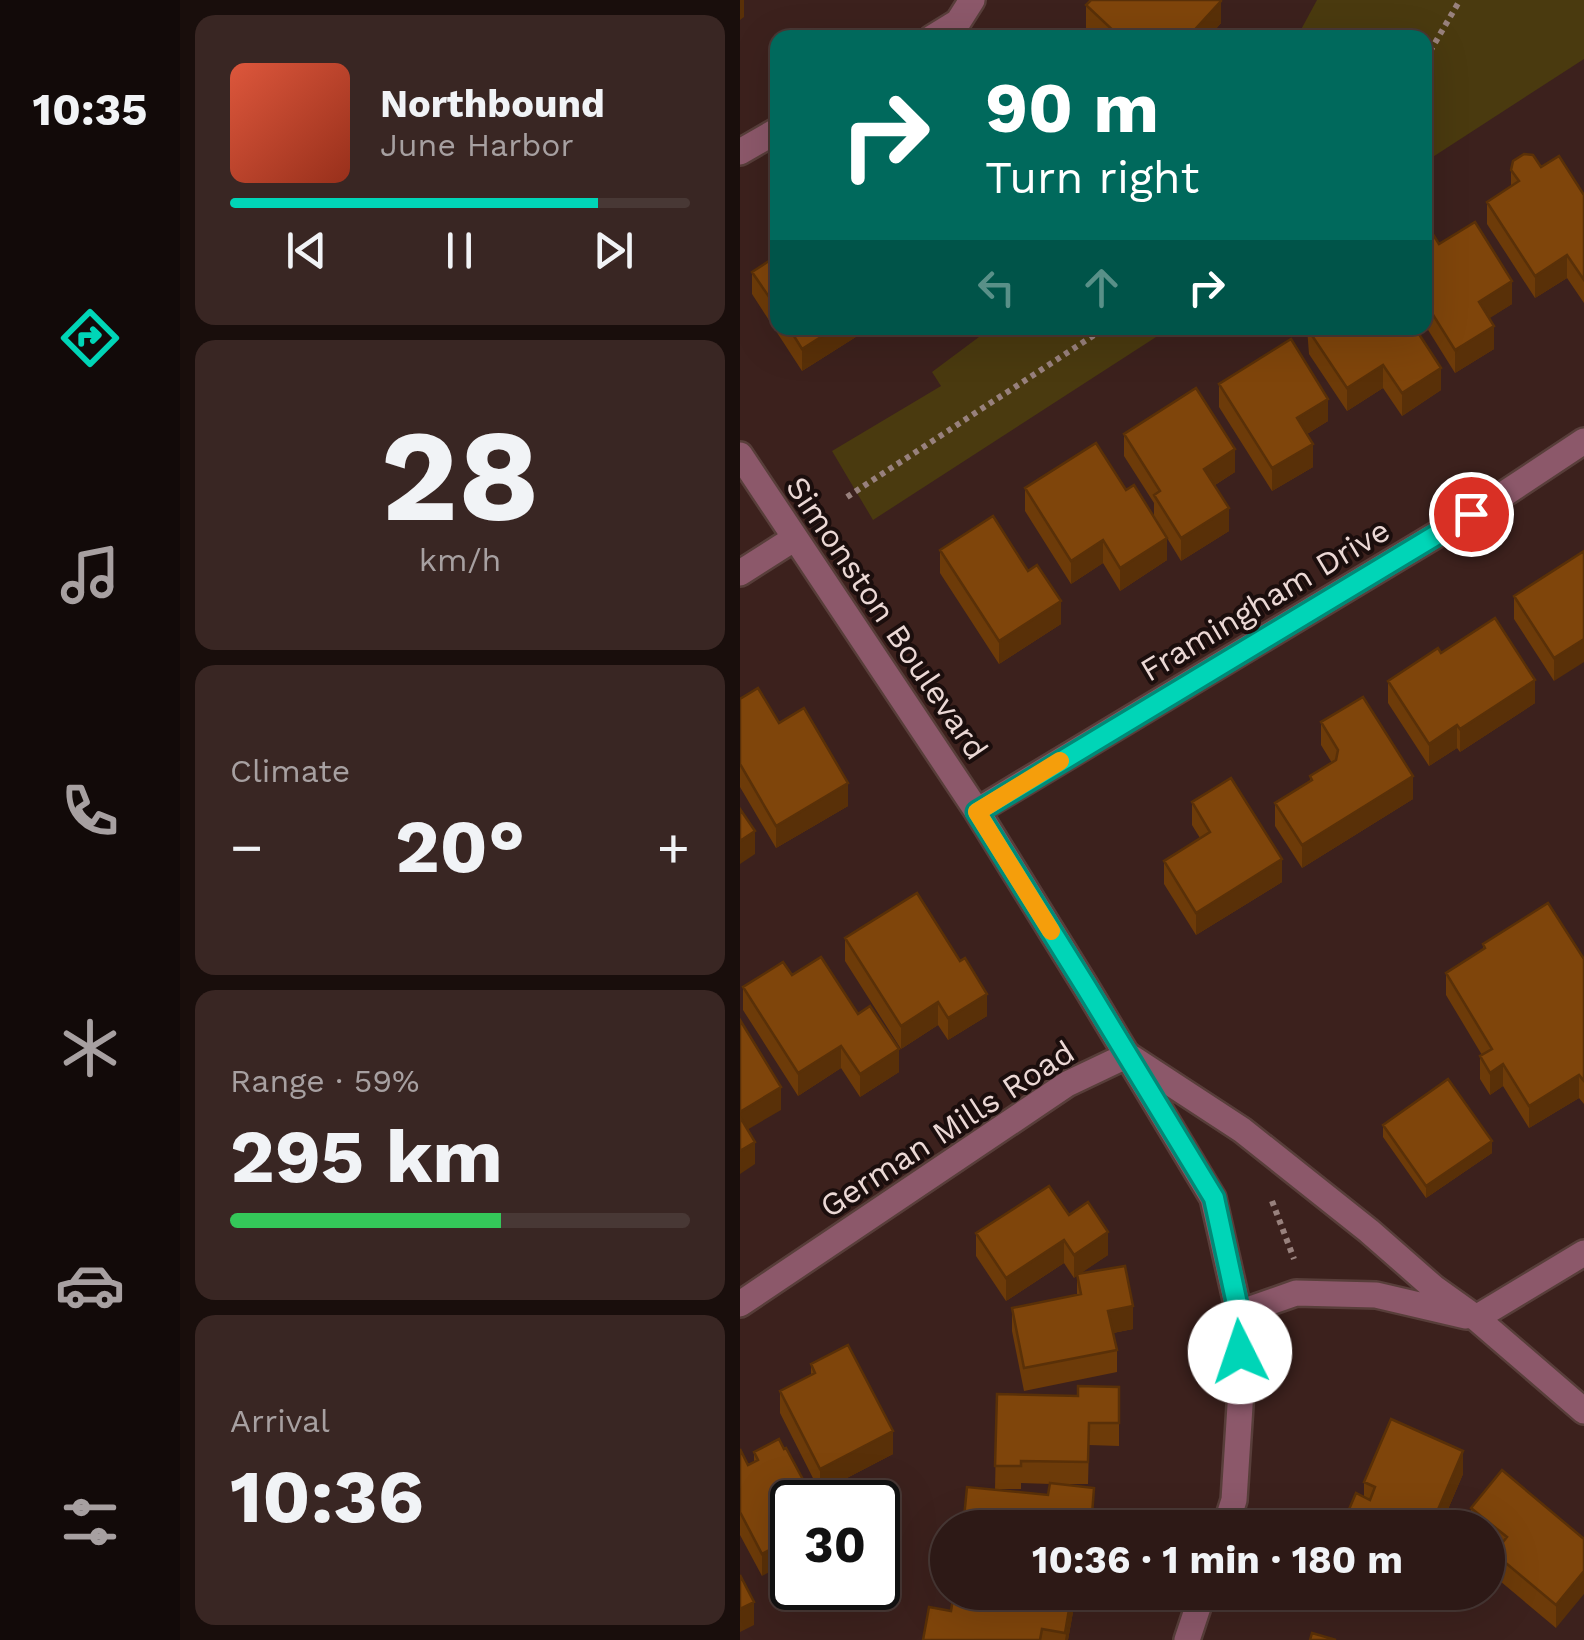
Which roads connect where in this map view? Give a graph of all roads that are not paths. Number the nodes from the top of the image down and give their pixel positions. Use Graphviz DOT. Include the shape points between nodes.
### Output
graph roads {
  1 [pos="972,0"];
  2 [pos="945,30"];
  3 [pos="770,135"];
  4 [pos="740,152"];
  5 [pos="1584,441"];
  6 [pos="740,456"];
  7 [pos="794,538"];
  8 [pos="740,573"];
  9 [pos="977,812"];
  10 [pos="1128,1056"];
  11 [pos="1584,1254"];
  12 [pos="740,1304"];
  13 [pos="1239,1313"];
  14 [pos="1476,1318"];
  15 [pos="1584,1411"];
  16 [pos="1231,1510"];
  17 [pos="1197,1610"];
  18 [pos="1187,1640"];
  1 -- 2 [label="street"];
  3 -- 4 [label="street"];
  5 -- 9 [label="street, Framingham Drive"];
  6 -- 7 [label="street, Simonston Boulevard"];
  7 -- 8 [label="street"];
  7 -- 9 [label="street, Simonston Boulevard"];
  9 -- 10 [label="street, Simonston Boulevard"];
  10 -- 12 [label="street, German Mills Road" via="1066,1084"];
  10 -- 13 [label="street, Simonston Boulevard" via="1214,1198"];
  10 -- 14 [label="street, German Mills Road" via="1242,1130"];
  11 -- 14 [label="street"];
  13 -- 14 [label="street, German Mills Road" via="1296,1294 1376,1295"];
  13 -- 16 [label="street, Simonston Boulevard" via="1241,1390"];
  14 -- 15 [label="street, German Mills Road"];
  17 -- 18 [label="street"];
}
